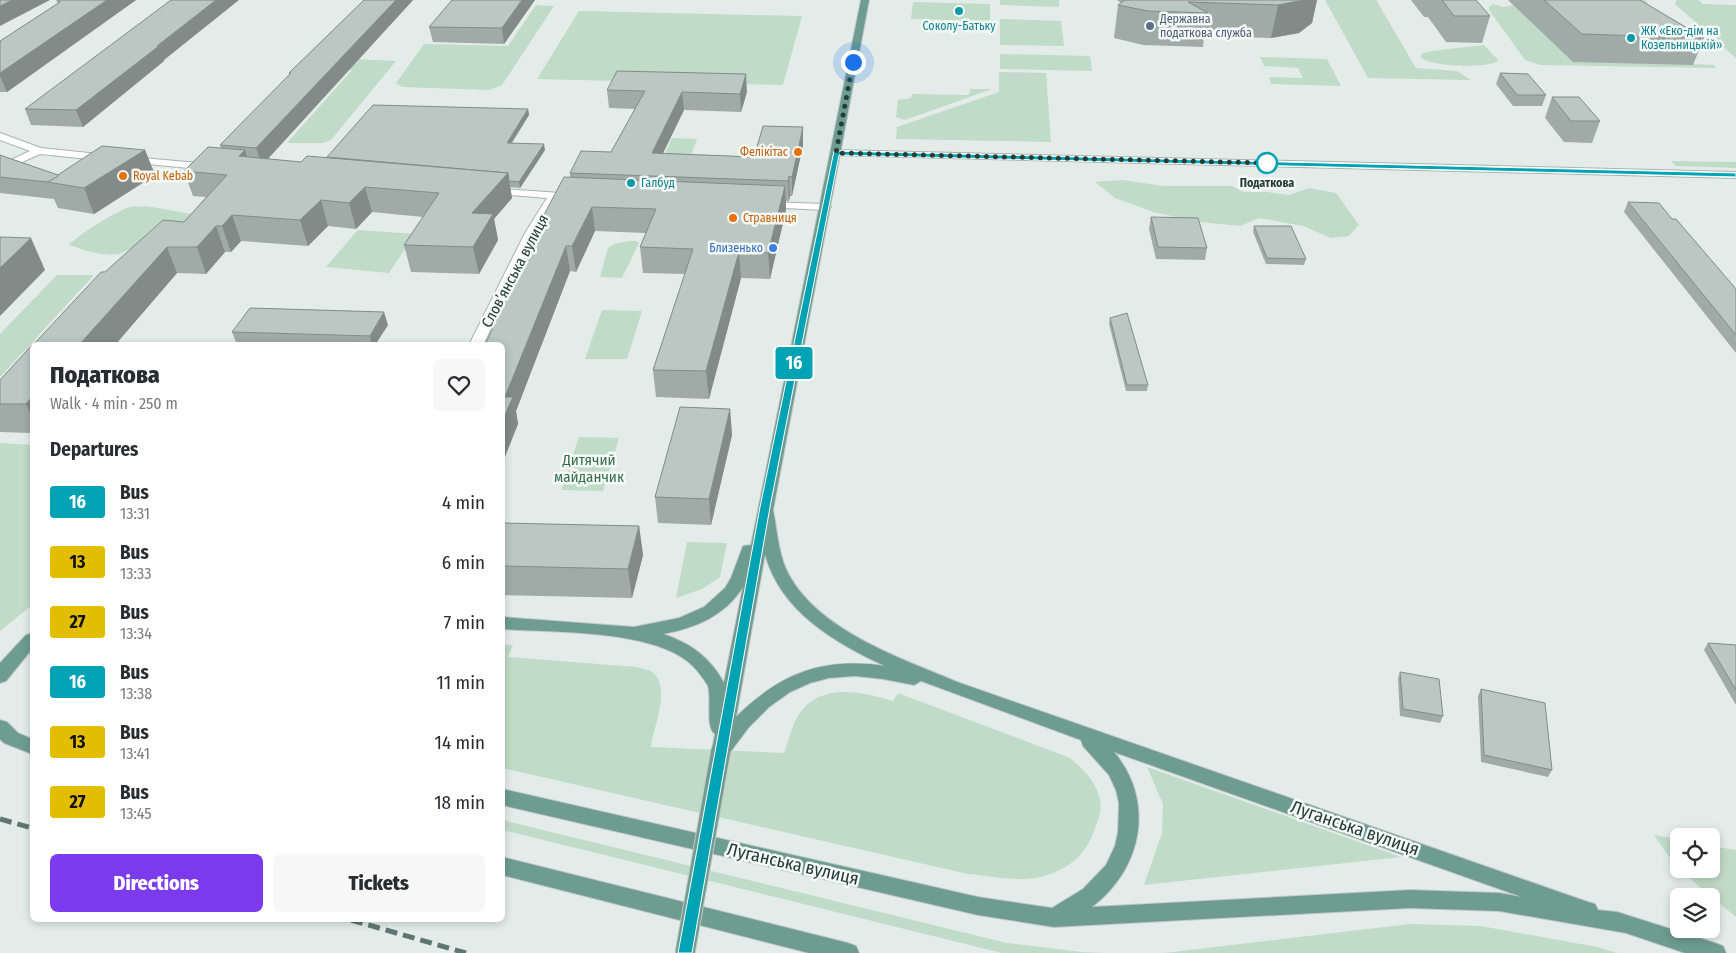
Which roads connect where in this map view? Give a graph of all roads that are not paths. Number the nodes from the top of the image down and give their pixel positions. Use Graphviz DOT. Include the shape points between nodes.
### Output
graph roads {
  1 [pos="865,0"];
  2 [pos="0,136"];
  3 [pos="39,151"];
  4 [pos="836,153"];
  5 [pos="226,168"];
  6 [pos="0,169"];
  7 [pos="1736,175"];
  8 [pos="484,190"];
  9 [pos="554,196"];
  10 [pos="583,198"];
  11 [pos="758,205"];
  12 [pos="825,207"];
  13 [pos="477,342"];
  14 [pos="765,507"];
  15 [pos="505,622"];
  16 [pos="531,625"];
  17 [pos="505,627"];
  18 [pos="632,632"];
  19 [pos="30,641"];
  20 [pos="0,676"];
  21 [pos="954,688"];
  22 [pos="0,727"];
  23 [pos="1083,735"];
  24 [pos="30,746"];
  25 [pos="721,750"];
  26 [pos="505,798"];
  27 [pos="505,867"];
  28 [pos="1054,918"];
  29 [pos="1626,924"];
  30 [pos="685,953"];
  31 [pos="848,953"];
  32 [pos="1715,953"];
  1 -- 4 [label="main road"];
  2 -- 3 [label="street"];
  3 -- 5 [label="street"];
  3 -- 6 [label="street"];
  4 -- 7 [label="street"];
  4 -- 12 [label="main road"];
  8 -- 9 [label="street"];
  9 -- 10 [label="street"];
  9 -- 13 [label="street, Словʼянська вулиця" via="531,233"];
  11 -- 12 [label="street"];
  12 -- 14 [label="main road"];
  14 -- 18 [label="main road" via="738,581 716,607 696,619 662,629"];
  14 -- 21 [label="main road, Луганська вулиця" via="778,570 804,606 822,622 864,649"];
  14 -- 25 [label="main road"];
  15 -- 16 [label="main road"];
  16 -- 17 [label="main road"];
  16 -- 18 [label="main road"];
  18 -- 25 [label="main road" via="682,649 702,664 717,684"];
  19 -- 20 [label="main road"];
  21 -- 23 [label="main road, Луганська вулиця"];
  21 -- 25 [label="main road, Луганська вулиця" via="889,672 853,668 814,674 783,686 760,704 742,721"];
  22 -- 24 [label="main road" via="11,738"];
  23 -- 28 [label="main road, Луганська вулиця" via="1112,763 1126,790 1130,812 1128,834 1114,868 1096,892"];
  23 -- 29 [label="main road, Луганська вулиця"];
  25 -- 30 [label="main road, bridge"];
  26 -- 28 [label="main road, Луганська вулиця" via="978,906"];
  27 -- 31 [label="main road"];
  28 -- 29 [label="main road, Луганська вулиця" via="1410,899 1499,902"];
  29 -- 32 [label="main road, Луганська вулиця"];
}
